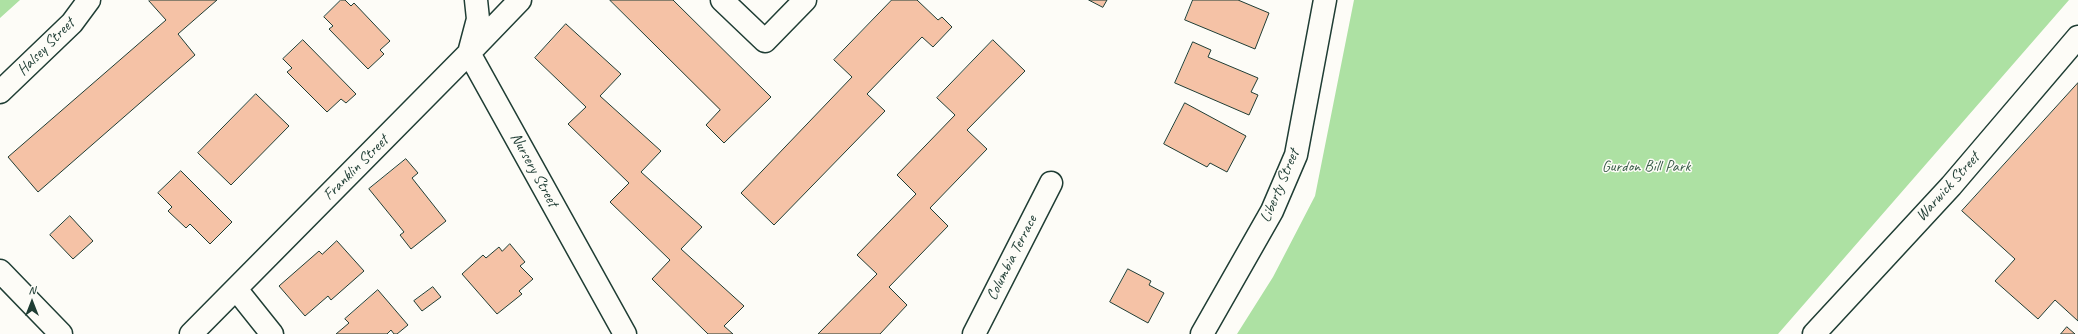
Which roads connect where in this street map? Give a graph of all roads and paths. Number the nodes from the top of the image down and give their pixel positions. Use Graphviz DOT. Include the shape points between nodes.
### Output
graph roads {
  1 [pos="89,0"];
  2 [pos="476,0"];
  3 [pos="520,0"];
  4 [pos="722,0"];
  5 [pos="805,0"];
  6 [pos="1324,0"];
  7 [pos="2078,37"];
  8 [pos="469,53"];
  9 [pos="0,92"];
  10 [pos="1051,183"];
  11 [pos="0,271"];
  12 [pos="236,289"];
  13 [pos="61,334"];
  14 [pos="191,334"];
  15 [pos="272,334"];
  16 [pos="625,334"];
  17 [pos="974,334"];
  18 [pos="1202,334"];
  19 [pos="1814,334"];
  1 -- 9 [label="street, Halsey Street" via="72,23"];
  2 -- 8 [label="street" via="478,19"];
  3 -- 8 [label="street, Franklin Street"];
  4 -- 5 [label="street" via="765,41"];
  6 -- 18 [label="street, Liberty Street" via="1296,155 1272,211"];
  7 -- 19 [label="street, Warwick Street" via="1951,186"];
  8 -- 12 [label="street, Franklin Street"];
  8 -- 16 [label="street, Nursery Street"];
  10 -- 17 [label="street, Columbia Terrace"];
  11 -- 13 [label="street"];
  12 -- 14 [label="street, Franklin Street"];
  12 -- 15 [label="street"];
}
